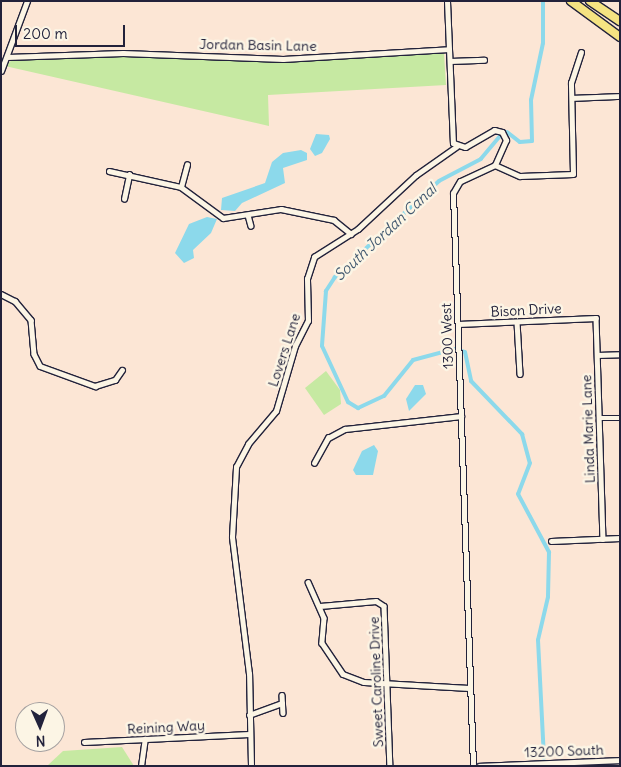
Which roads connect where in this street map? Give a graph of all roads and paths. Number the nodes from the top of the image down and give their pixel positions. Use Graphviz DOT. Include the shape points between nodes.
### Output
graph roads {
  1 [pos="27,1"];
  2 [pos="447,1"];
  3 [pos="572,1"];
  4 [pos="590,1"];
  5 [pos="620,21"];
  6 [pos="620,33"];
  7 [pos="620,37"];
  8 [pos="449,49"];
  9 [pos="581,53"];
  10 [pos="6,57"];
  11 [pos="484,60"];
  12 [pos="450,61"];
  13 [pos="1,71"];
  14 [pos="620,96"];
  15 [pos="572,98"];
  16 [pos="456,146"];
  17 [pos="187,165"];
  18 [pos="495,165"];
  19 [pos="109,171"];
  20 [pos="129,175"];
  21 [pos="181,187"];
  22 [pos="124,199"];
  23 [pos="248,215"];
  24 [pos="251,226"];
  25 [pos="351,234"];
  26 [pos="1,294"];
  27 [pos="596,318"];
  28 [pos="517,322"];
  29 [pos="458,324"];
  30 [pos="620,354"];
  31 [pos="597,355"];
  32 [pos="122,370"];
  33 [pos="520,374"];
  34 [pos="461,416"];
  35 [pos="599,418"];
  36 [pos="620,418"];
  37 [pos="314,463"];
  38 [pos="620,538"];
  39 [pos="604,539"];
  40 [pos="551,542"];
  41 [pos="308,582"];
  42 [pos="320,606"];
  43 [pos="387,681"];
  44 [pos="469,688"];
  45 [pos="282,695"];
  46 [pos="282,703"];
  47 [pos="283,713"];
  48 [pos="249,715"];
  49 [pos="249,734"];
  50 [pos="145,739"];
  51 [pos="84,742"];
  52 [pos="620,760"];
  53 [pos="578,764"];
  54 [pos="141,766"];
  55 [pos="251,766"];
  56 [pos="390,766"];
  57 [pos="473,766"];
  58 [pos="479,766"];
  1 -- 10 [label="street"];
  2 -- 8 [label="street"];
  3 -- 6 [label="highway"];
  3 -- 7 [label="highway"];
  4 -- 5 [label="highway"];
  8 -- 10 [label="street, Jordan Basin Lane" via="283,59 123,53"];
  8 -- 12 [label="street"];
  9 -- 15 [label="street" via="573,72"];
  10 -- 13 [label="street"];
  11 -- 12 [label="street"];
  12 -- 16 [label="street"];
  14 -- 15 [label="street"];
  15 -- 18 [label="street" via="574,174 523,177"];
  16 -- 18 [label="street" via="500,131 505,145"];
  16 -- 25 [label="street, Lovers Lane"];
  17 -- 21 [label="street"];
  18 -- 29 [label="street, 1300 West" via="460,181 454,190"];
  19 -- 20 [label="street"];
  20 -- 21 [label="street"];
  20 -- 22 [label="street"];
  21 -- 23 [label="street" via="219,216"];
  23 -- 24 [label="street"];
  23 -- 25 [label="street" via="285,210 334,220"];
  25 -- 48 [label="street, Lovers Lane" via="312,260 307,279 308,321 295,346 276,411 248,444 235,470 237,502 232,537 239,566"];
  26 -- 32 [label="street" via="15,301 31,320 34,354 40,366 95,386 115,380"];
  27 -- 28 [label="street, Bison Drive"];
  27 -- 31 [label="street, Linda Marie Lane"];
  28 -- 29 [label="street, Bison Drive"];
  28 -- 33 [label="street"];
  29 -- 34 [label="street, 1300 West"];
  30 -- 31 [label="street"];
  31 -- 35 [label="street, Linda Marie Lane"];
  34 -- 37 [label="street" via="345,429 328,438"];
  34 -- 44 [label="street, 1300 West"];
  35 -- 36 [label="street"];
  35 -- 39 [label="street, Linda Marie Lane"];
  38 -- 39 [label="street"];
  39 -- 40 [label="street"];
  41 -- 42 [label="street"];
  42 -- 43 [label="street" via="325,622 322,643 340,671 358,681"];
  42 -- 43 [label="street, Sweet Caroline Drive" via="383,603"];
  43 -- 44 [label="street" via="430,688"];
  43 -- 56 [label="street, Sweet Caroline Drive"];
  44 -- 57 [label="street, 1300 West"];
  45 -- 46 [label="street"];
  46 -- 47 [label="street"];
  46 -- 48 [label="street"];
  48 -- 49 [label="street, Lovers Lane"];
  49 -- 50 [label="street, Reining Way"];
  49 -- 55 [label="street, Lovers Lane"];
  50 -- 51 [label="street, Reining Way"];
  50 -- 54 [label="street"];
  52 -- 53 [label="street, 13200 South"];
  53 -- 58 [label="street, 13200 South"];
}
